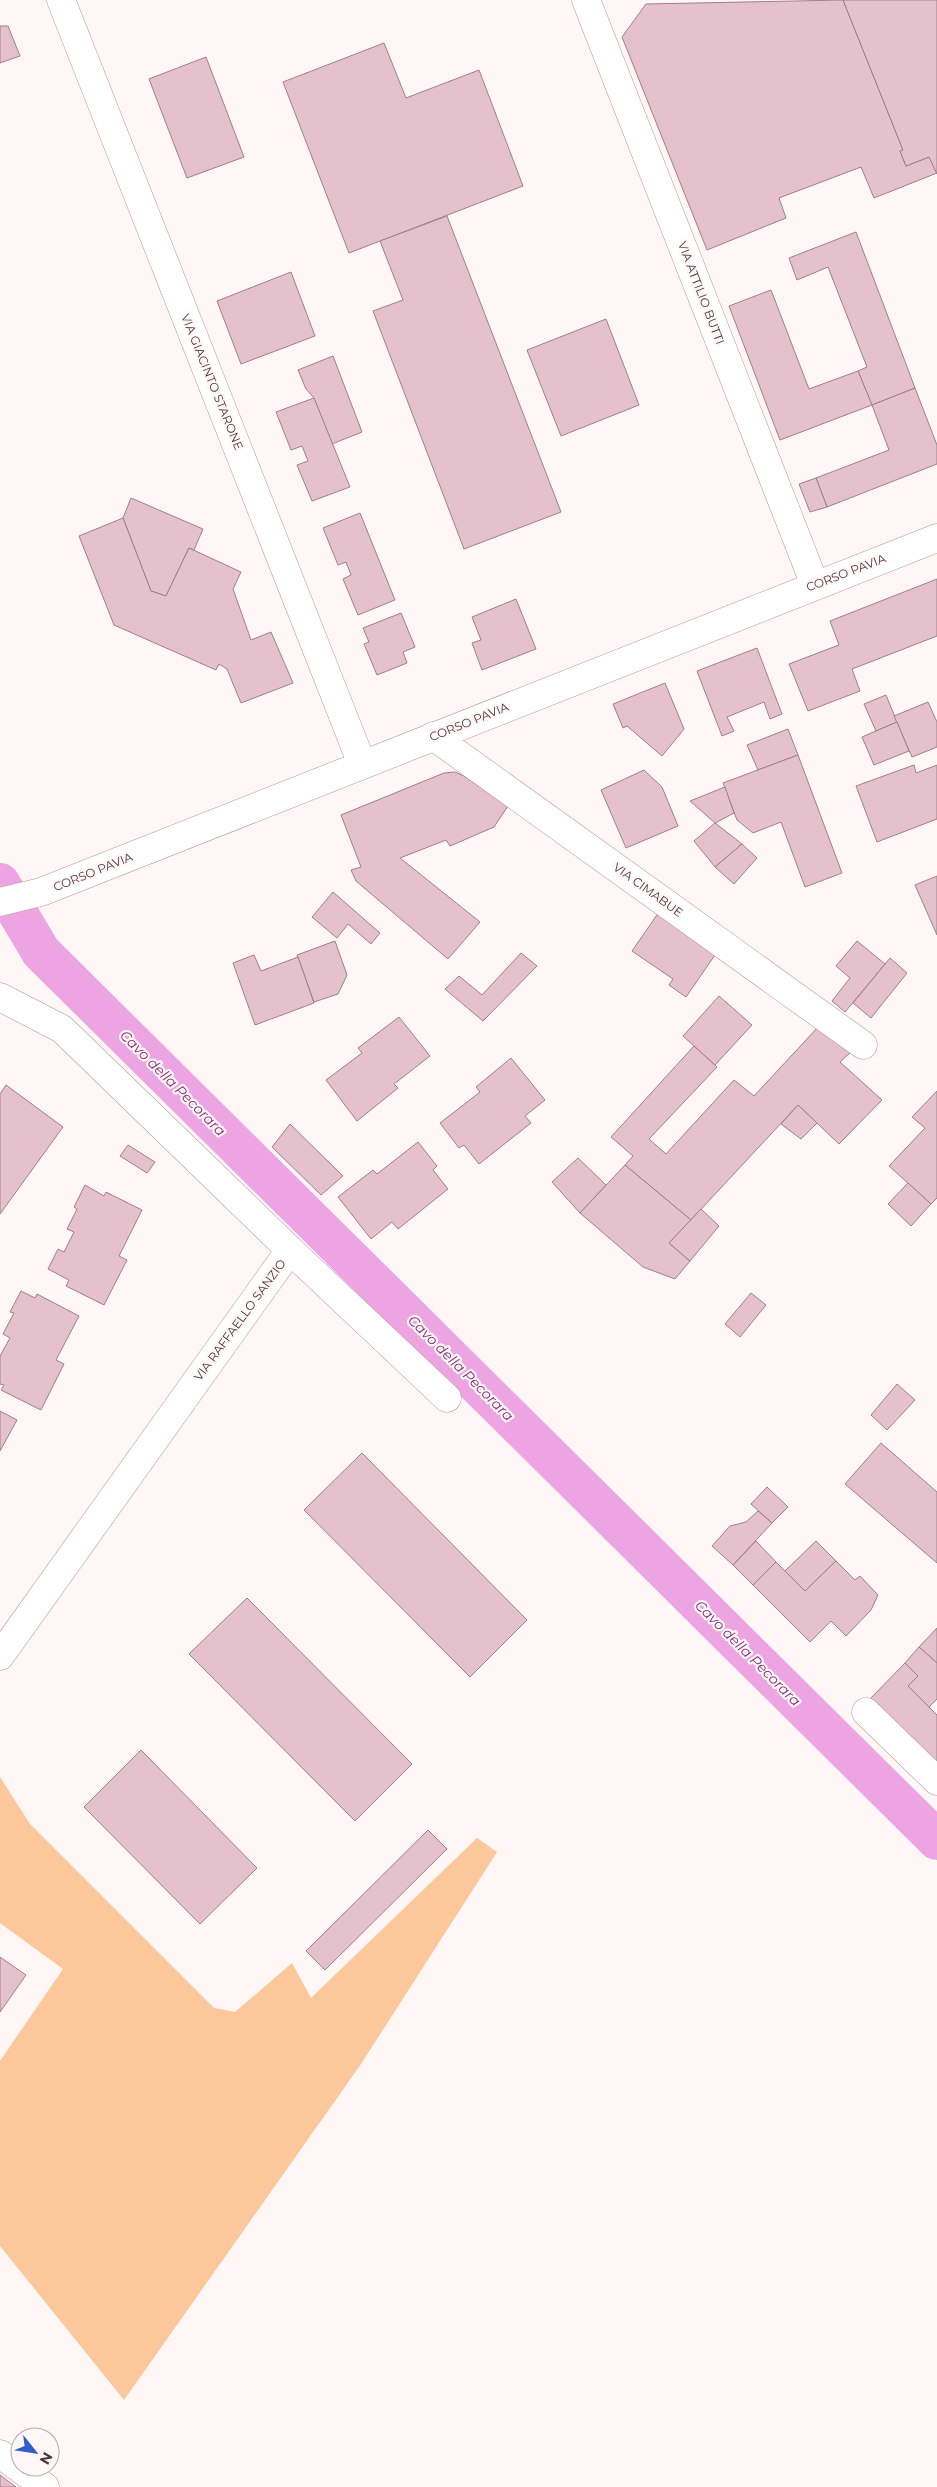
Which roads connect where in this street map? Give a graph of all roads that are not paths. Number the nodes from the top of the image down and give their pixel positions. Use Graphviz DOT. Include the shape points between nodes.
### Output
graph roads {
  1 [pos="61,0"];
  2 [pos="586,0"];
  3 [pos="937,538"];
  4 [pos="815,585"];
  5 [pos="433,736"];
  6 [pos="362,764"];
  7 [pos="0,902"];
  8 [pos="0,997"];
  9 [pos="863,1045"];
  10 [pos="290,1250"];
  11 [pos="446,1398"];
  12 [pos="0,1656"];
  13 [pos="866,1712"];
  14 [pos="937,1781"];
  15 [pos="0,2454"];
  16 [pos="45,2487"];
  1 -- 6 [label="street, VIA GIACINTO STARONE"];
  2 -- 4 [label="street, VIA ATTILIO BUTTI"];
  3 -- 4 [label="street, CORSO PAVIA"];
  4 -- 5 [label="street, CORSO PAVIA"];
  5 -- 6 [label="street, CORSO PAVIA"];
  5 -- 9 [label="street, VIA CIMABUE"];
  6 -- 7 [label="street, CORSO PAVIA" via="41,892"];
  8 -- 10 [label="street, VIA RAFFAELLO SANZIO" via="62,1028"];
  10 -- 11 [label="street"];
  10 -- 12 [label="street, VIA RAFFAELLO SANZIO"];
  13 -- 14 [label="street"];
  15 -- 16 [label="street"];
}
